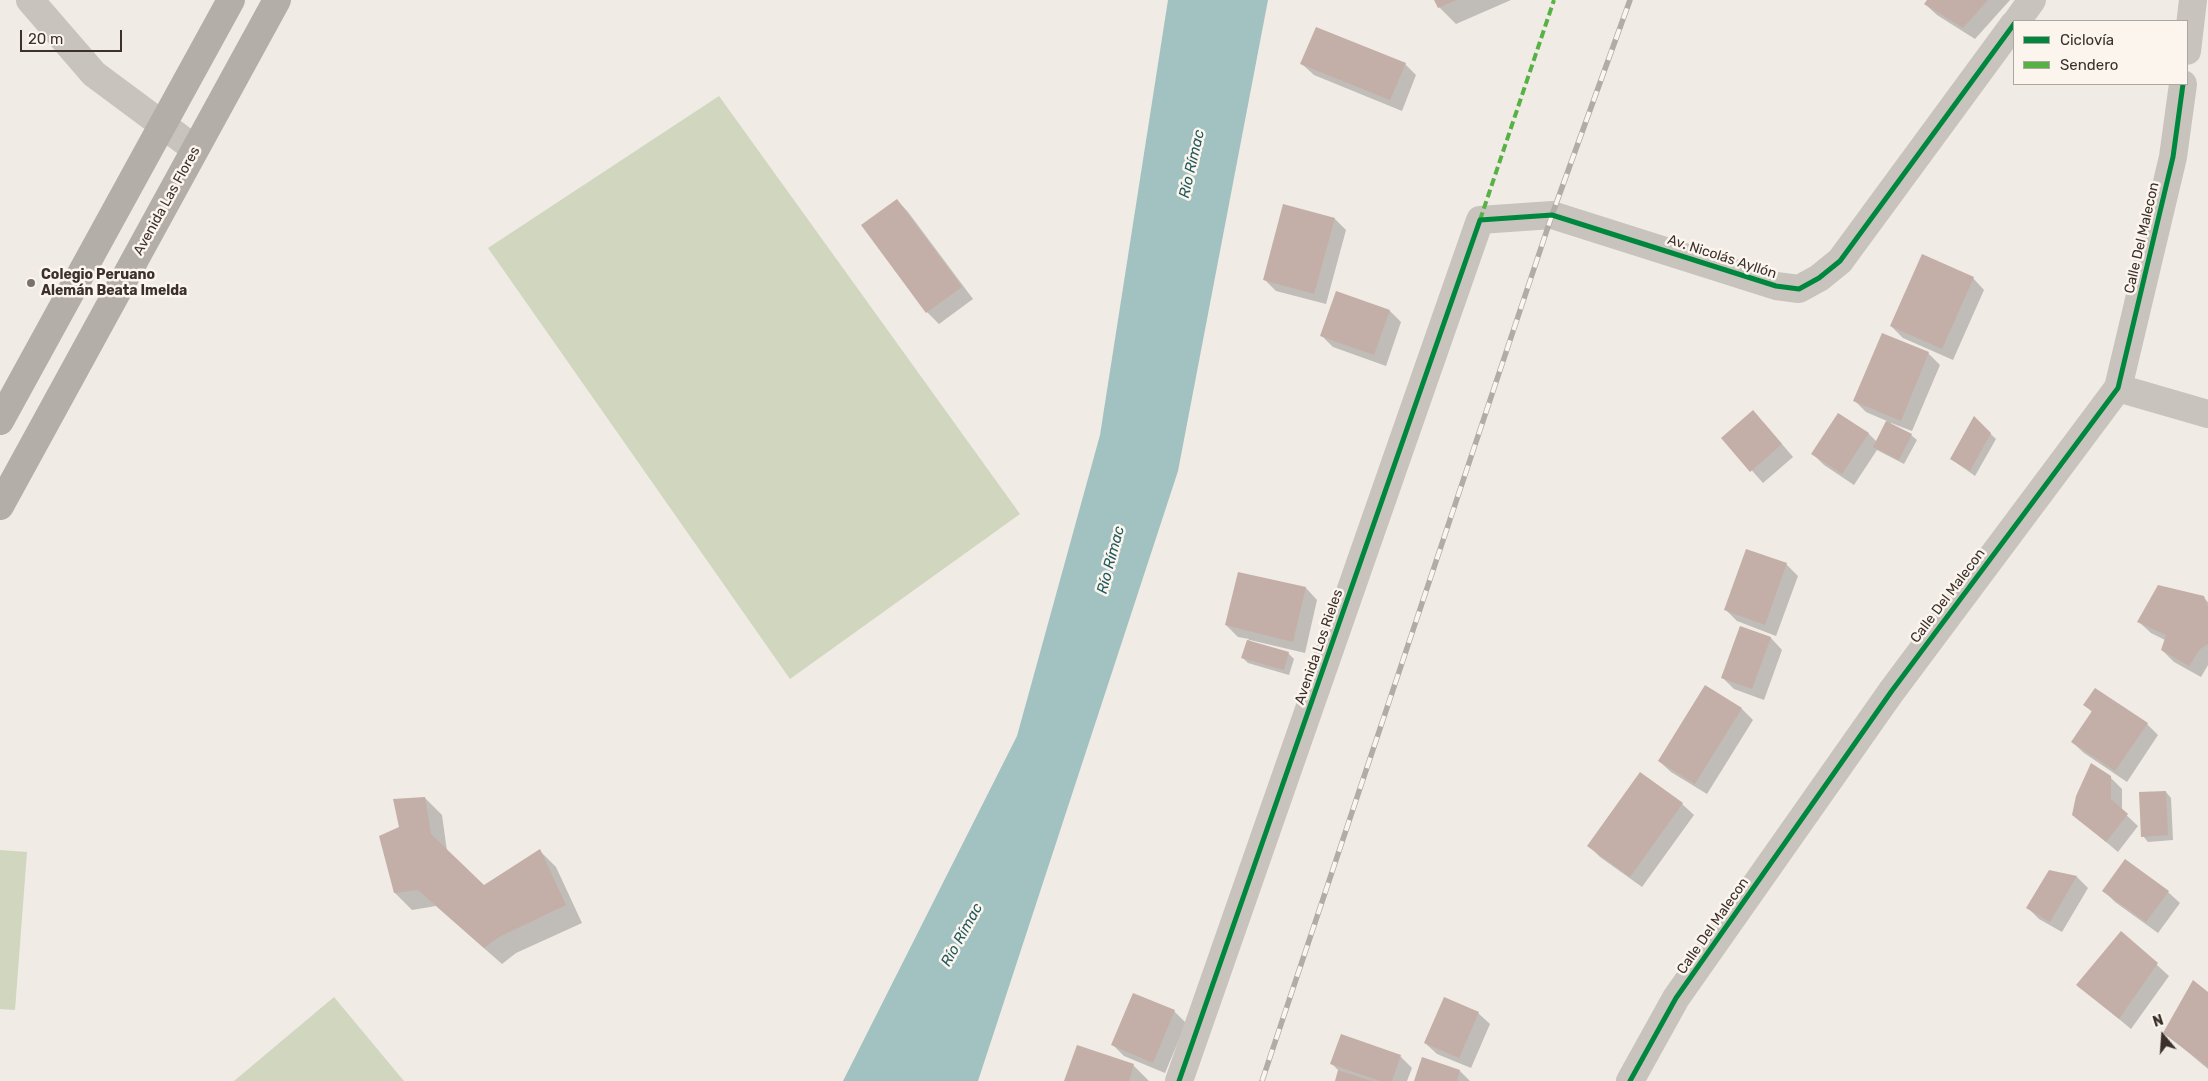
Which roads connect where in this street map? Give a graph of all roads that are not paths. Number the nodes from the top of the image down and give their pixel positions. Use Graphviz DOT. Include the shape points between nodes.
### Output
graph roads {
  1 [pos="30,0"];
  2 [pos="230,0"];
  3 [pos="277,0"];
  4 [pos="2032,0"];
  5 [pos="2193,0"];
  6 [pos="2018,20"];
  7 [pos="2013,25"];
  8 [pos="2188,42"];
  9 [pos="2182,85"];
  10 [pos="162,125"];
  11 [pos="195,150"];
  12 [pos="1480,220"];
  13 [pos="2118,388"];
  14 [pos="2208,414"];
  15 [pos="0,421"];
  16 [pos="0,506"];
  17 [pos="1179,1081"];
  18 [pos="1630,1081"];
  1 -- 10 [label="street" via="94,74"];
  2 -- 10 [label="highway"];
  3 -- 11 [label="highway, Avenida Las Flores"];
  4 -- 6 [label="street"];
  5 -- 8 [label="street"];
  7 -- 12 [label="street, Av. Nicolás Ayllón" via="1840,261 1819,278 1799,288 1776,286 1552,214"];
  9 -- 13 [label="street, Calle Del Malecon" via="2173,157"];
  10 -- 11 [label="street"];
  10 -- 15 [label="highway"];
  11 -- 16 [label="highway, Avenida Las Flores"];
  12 -- 17 [label="street, Avenida Los Rieles"];
  13 -- 14 [label="street"];
  13 -- 18 [label="street, Calle Del Malecon" via="1880,708 1676,998"];
}
